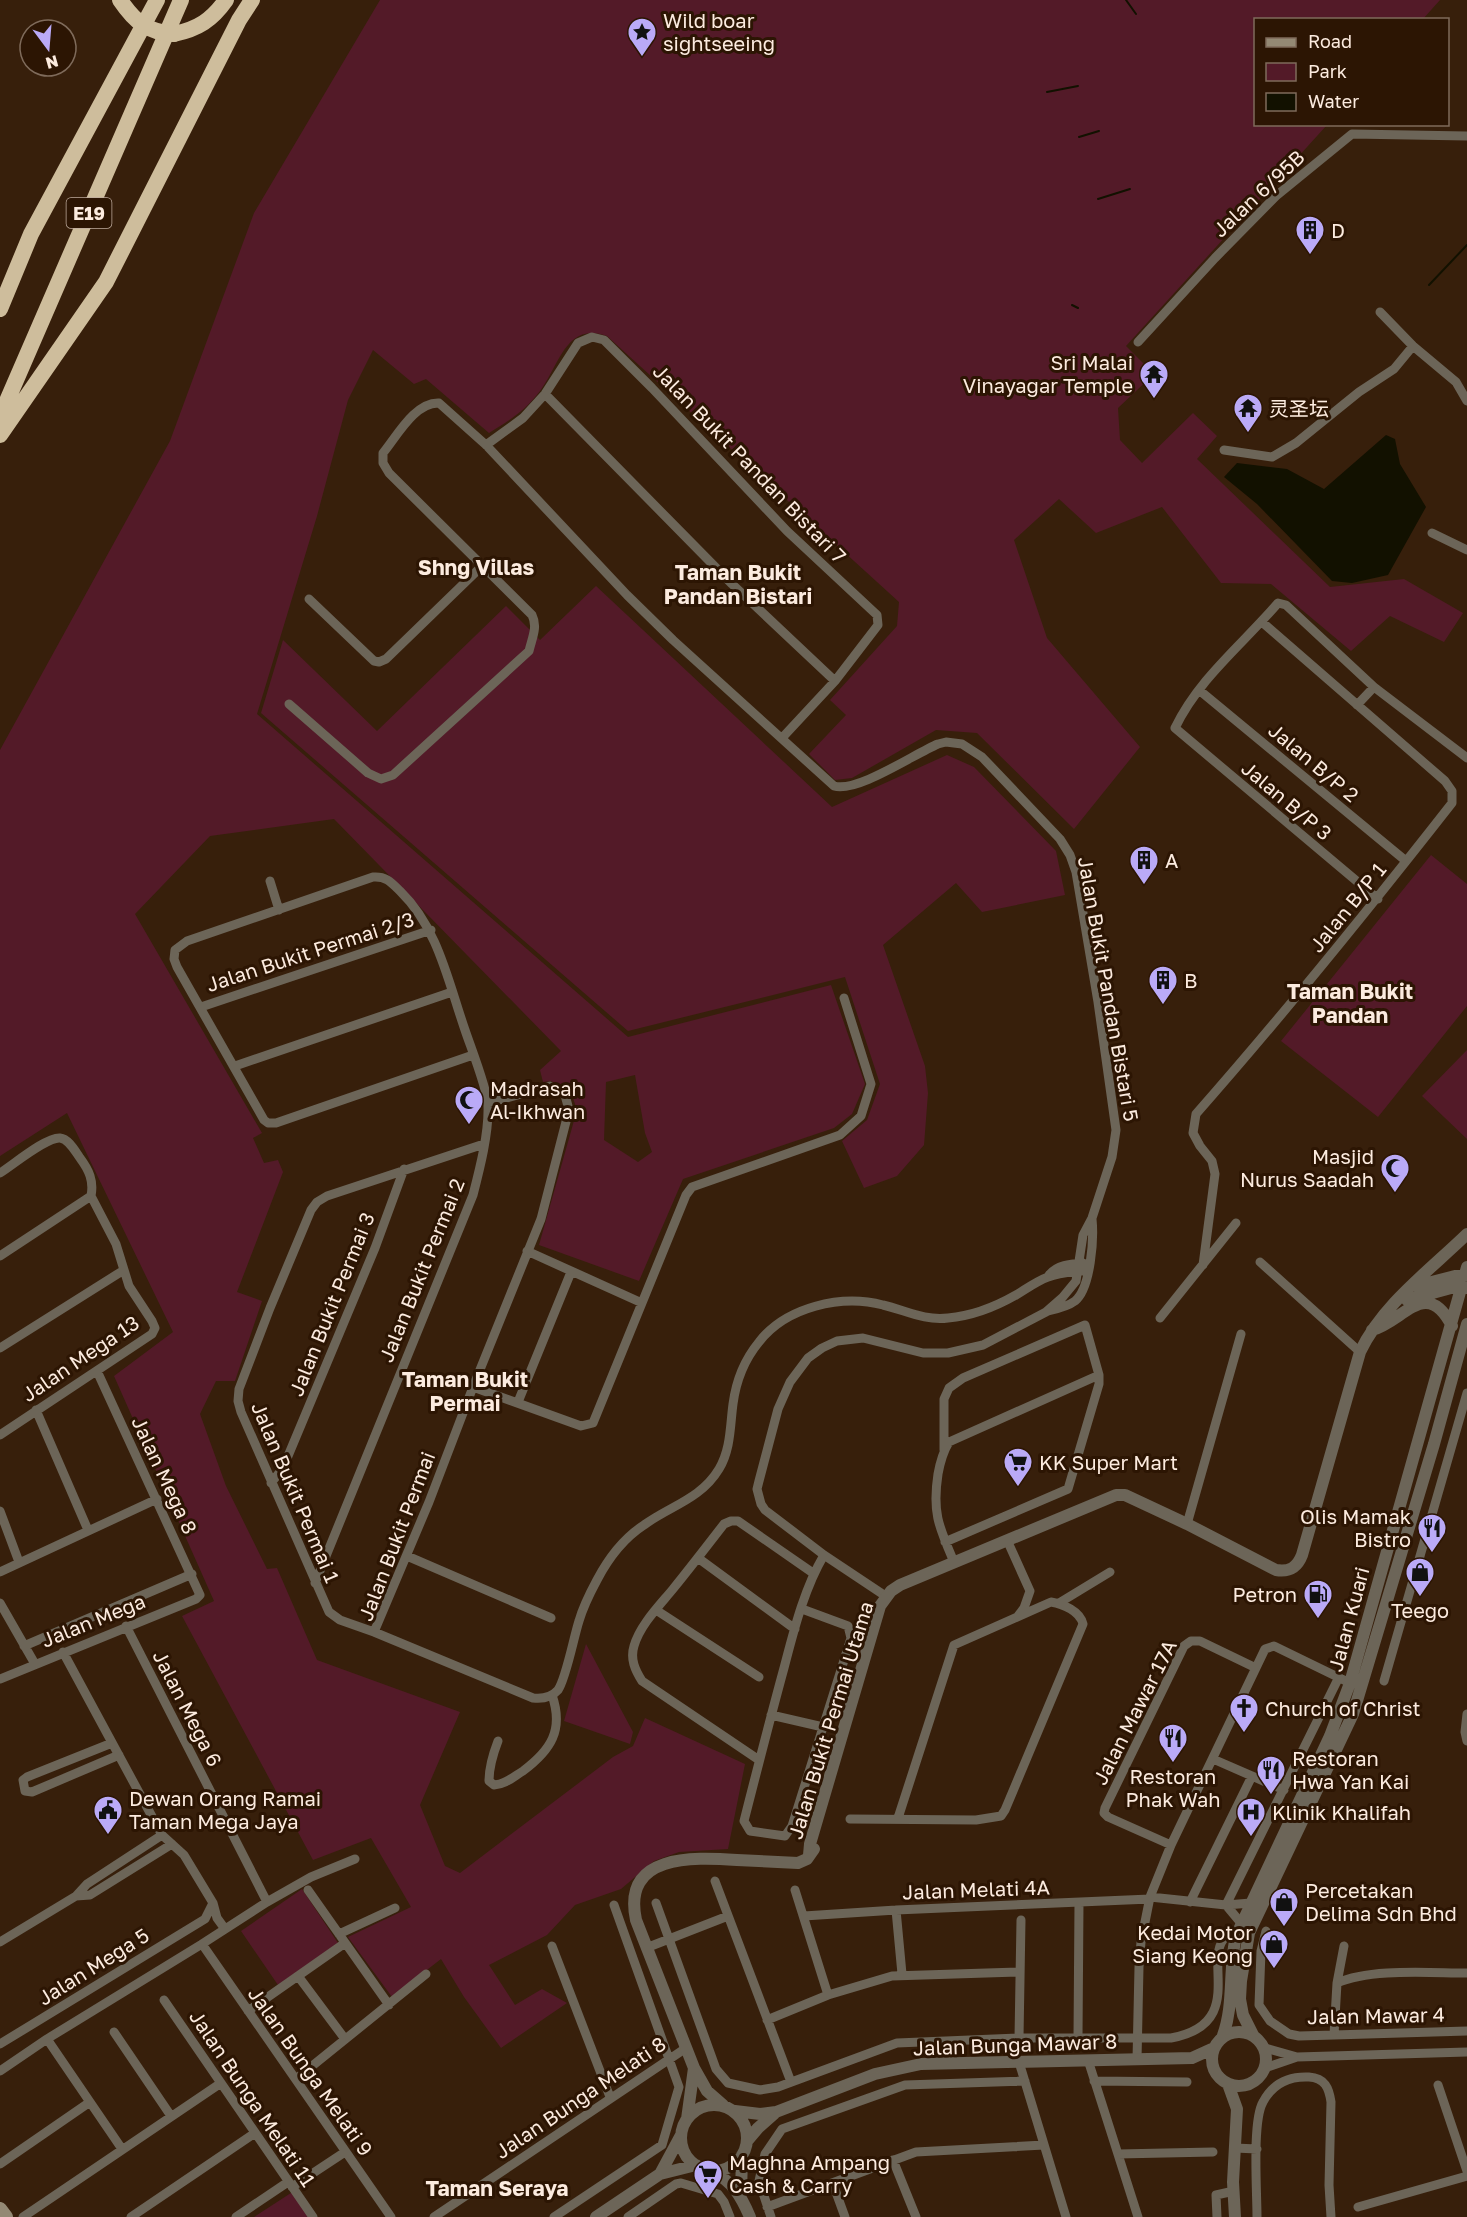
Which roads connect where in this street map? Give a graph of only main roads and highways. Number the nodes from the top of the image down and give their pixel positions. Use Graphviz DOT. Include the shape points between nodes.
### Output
graph roads {
  1 [pos="120,0"];
  2 [pos="226,0"];
  3 [pos="252,0"];
  4 [pos="153,3"];
  5 [pos="179,4"];
  6 [pos="0,309"];
  7 [pos="0,417"];
  8 [pos="0,435"];
  9 [pos="0,2209"];
  10 [pos="6,2217"];
  1 -- 2 [label="highway, bridge" via="146,28 174,34 209,21"];
  3 -- 8 [label="highway" via="106,282"];
  4 -- 6 [label="highway, E19" via="31,234"];
  5 -- 7 [label="highway, E19"];
  9 -- 10 [label="main road"];
}
